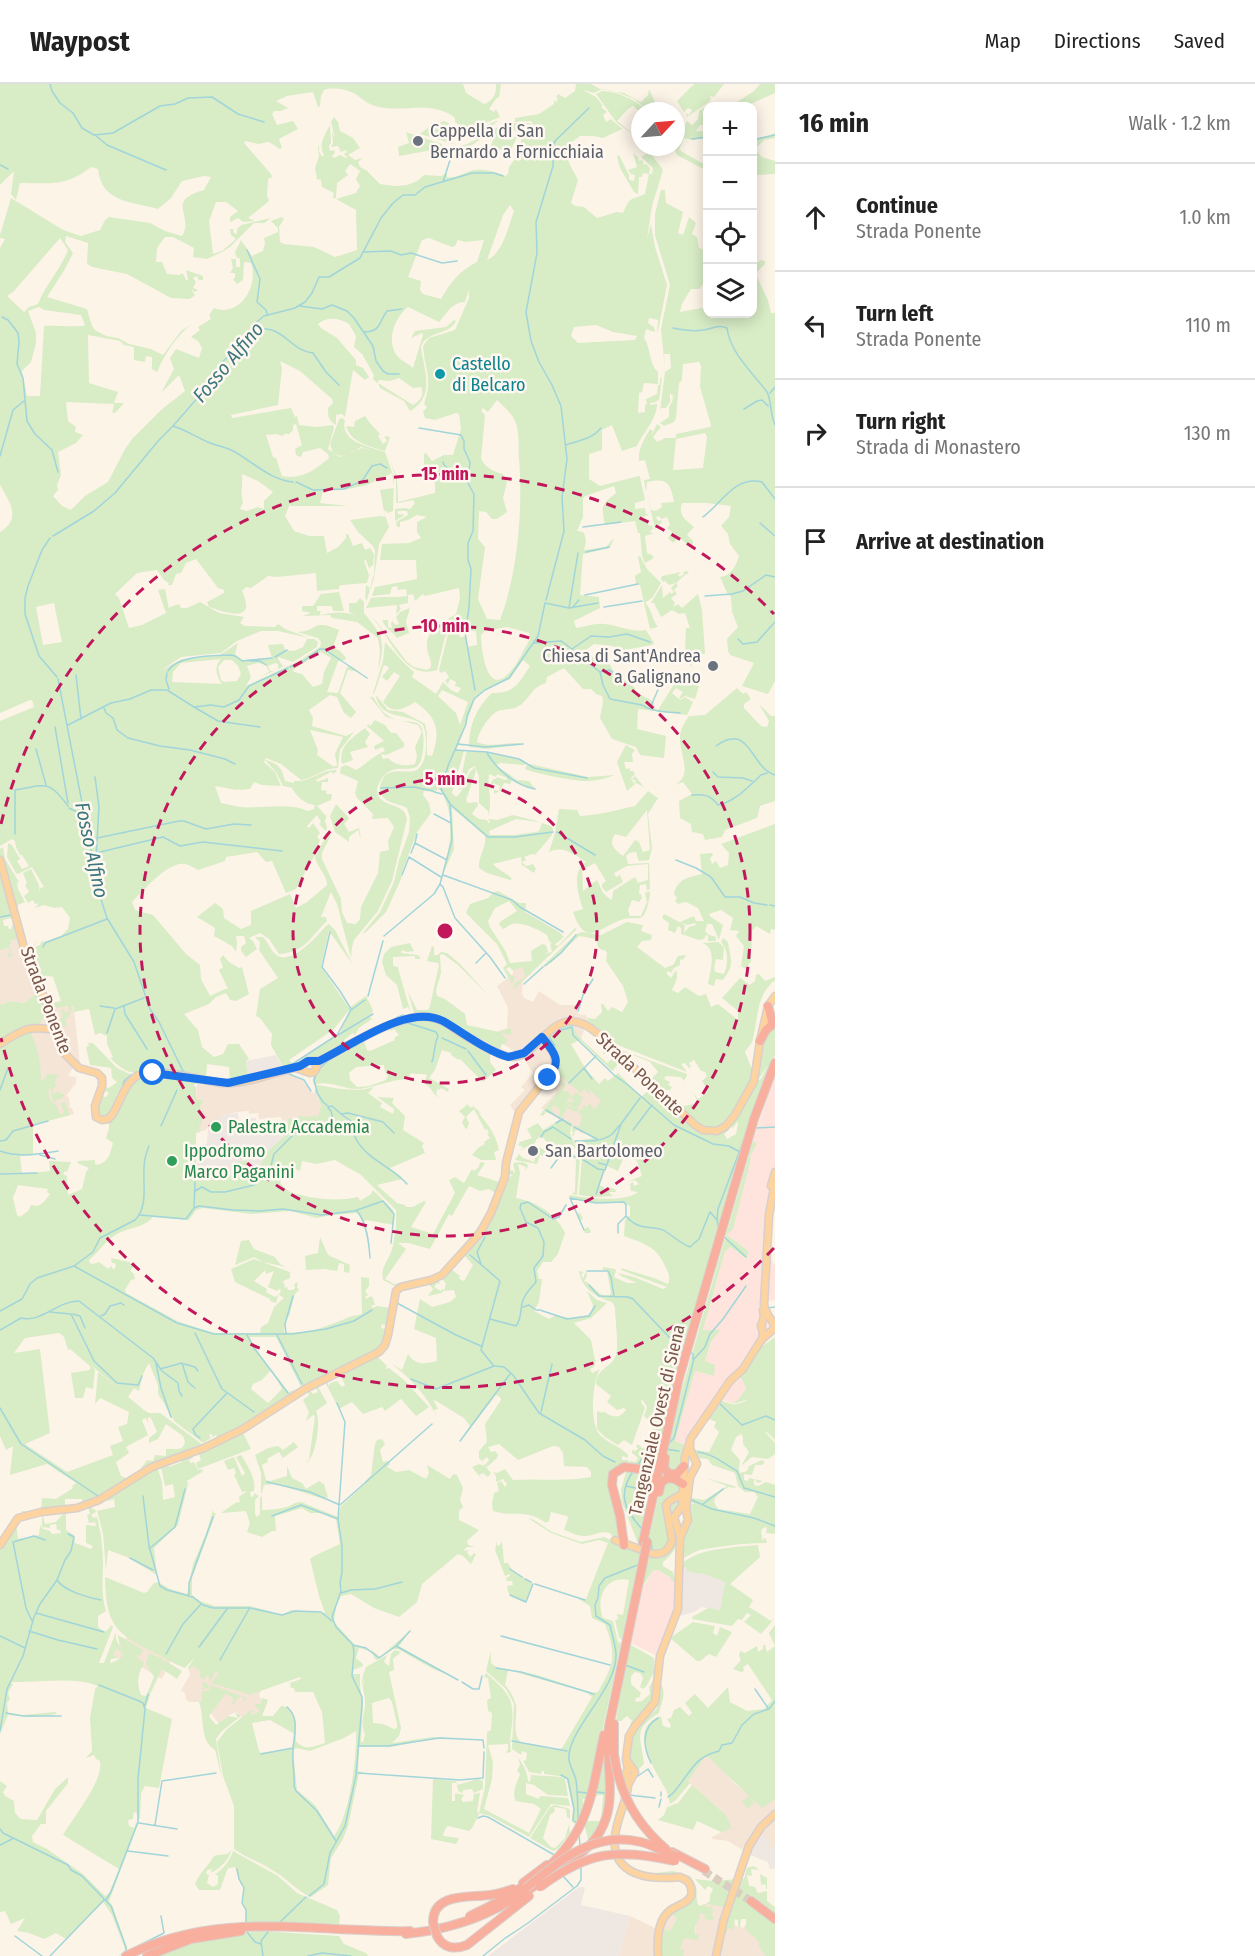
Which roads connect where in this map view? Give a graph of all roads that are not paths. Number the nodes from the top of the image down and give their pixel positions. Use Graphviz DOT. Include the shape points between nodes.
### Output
graph roads {
  1 [pos="0,860"];
  2 [pos="775,996"];
  3 [pos="768,1006"];
  4 [pos="772,1023"];
  5 [pos="55,1030"];
  6 [pos="542,1037"];
  7 [pos="760,1041"];
  8 [pos="0,1044"];
  9 [pos="306,1063"];
  10 [pos="775,1063"];
  11 [pos="315,1064"];
  12 [pos="290,1068"];
  13 [pos="775,1070"];
  14 [pos="306,1071"];
  15 [pos="775,1172"];
  16 [pos="775,1182"];
  17 [pos="771,1320"];
  18 [pos="762,1322"];
  19 [pos="766,1333"];
  20 [pos="670,1422"];
  21 [pos="690,1440"];
  22 [pos="696,1459"];
  23 [pos="684,1463"];
  24 [pos="640,1469"];
  25 [pos="669,1476"];
  26 [pos="683,1487"];
  27 [pos="671,1499"];
  28 [pos="682,1504"];
  29 [pos="650,1519"];
  30 [pos="676,1523"];
  31 [pos="685,1524"];
  32 [pos="620,1538"];
  33 [pos="680,1538"];
  34 [pos="0,1545"];
  35 [pos="616,1683"];
  36 [pos="775,1814"];
  37 [pos="651,1835"];
  38 [pos="676,1859"];
  39 [pos="552,1863"];
  40 [pos="537,1890"];
  41 [pos="751,1901"];
  42 [pos="767,1909"];
  43 [pos="470,1916"];
  44 [pos="775,1917"];
  45 [pos="406,1934"];
  46 [pos="126,1956"];
  47 [pos="147,1956"];
  48 [pos="658,1956"];
  49 [pos="716,1956"];
  1 -- 5 [label="main road, Strada Ponente" via="29,965 52,1013"];
  2 -- 3 [label="main road"];
  3 -- 4 [label="highway"];
  4 -- 7 [label="highway"];
  5 -- 8 [label="main road" via="27,1028"];
  5 -- 12 [label="main road, Strada Ponente" via="65,1057 101,1077 103,1085 94,1110 101,1120 111,1116 130,1083 142,1074 228,1083"];
  6 -- 7 [label="main road, Strada Ponente" via="564,1023 590,1027 695,1125 714,1132 730,1121 752,1087"];
  6 -- 11 [label="main road, Strada Ponente" via="524,1053 508,1057 436,1019 418,1016 398,1022"];
  6 -- 34 [label="main road" via="554,1054 556,1066 520,1110 504,1181 492,1211 478,1235 442,1275 396,1291 385,1346 379,1352 305,1389 243,1429 150,1468 99,1500 15,1520"];
  9 -- 11 [label="main road, Strada Ponente"];
  9 -- 12 [label="main road, Strada Ponente"];
  9 -- 14 [label="main road"];
  10 -- 20 [label="highway, Tangenziale Ovest di Siena" via="754,1119 679,1378"];
  11 -- 14 [label="main road, Strada Ponente" via="314,1072"];
  12 -- 14 [label="main road, Strada Ponente"];
  13 -- 20 [label="highway, Tangenziale Ovest di Siena" via="752,1136"];
  15 -- 18 [label="main road" via="766,1214"];
  16 -- 17 [label="main road" via="764,1302"];
  17 -- 18 [label="main road"];
  17 -- 19 [label="main road" via="775,1328"];
  18 -- 19 [label="main road"];
  19 -- 21 [label="main road"];
  20 -- 24 [label="highway" via="657,1461"];
  20 -- 25 [label="highway" via="664,1465"];
  20 -- 29 [label="highway, Tangenziale Ovest di Siena"];
  21 -- 22 [label="main road" via="689,1448"];
  21 -- 23 [label="main road"];
  22 -- 23 [label="main road" via="690,1456"];
  22 -- 31 [label="main road" via="697,1466 689,1478"];
  23 -- 25 [label="highway" via="678,1474"];
  23 -- 26 [label="main road"];
  24 -- 29 [label="highway" via="649,1473 653,1481"];
  24 -- 32 [label="highway" via="624,1467 615,1472 612,1482"];
  25 -- 26 [label="highway"];
  25 -- 29 [label="highway" via="661,1483"];
  26 -- 27 [label="main road" via="679,1496"];
  26 -- 28 [label="main road"];
  27 -- 28 [label="main road"];
  27 -- 32 [label="main road" via="665,1508 672,1543 664,1552 650,1553"];
  28 -- 30 [label="main road" via="675,1515"];
  29 -- 35 [label="highway, Tangenziale Ovest di Siena, bridge"];
  30 -- 31 [label="main road"];
  30 -- 33 [label="main road"];
  31 -- 33 [label="main road"];
  33 -- 48 [label="main road" via="679,1602 660,1656 656,1698 628,1742 630,1768 626,1773 630,1777 614,1839 620,1861 628,1870 639,1875 680,1877 689,1883 691,1896 687,1902 671,1909 662,1922"];
  35 -- 37 [label="highway, bridge" via="617,1773 626,1797"];
  35 -- 39 [label="highway, Tangenziale Ovest di Siena" via="580,1826"];
  35 -- 45 [label="highway, bridge" via="608,1736 609,1809 600,1834 587,1849 488,1914 450,1927"];
  36 -- 49 [label="main road" via="751,1843"];
  37 -- 38 [label="highway, bridge"];
  37 -- 38 [label="highway" via="704,1870"];
  38 -- 40 [label="highway, bridge" via="634,1853 601,1856 574,1865"];
  38 -- 43 [label="highway, bridge" via="637,1841 598,1842 571,1854 490,1909"];
  39 -- 40 [label="highway, bridge" via="506,1891 447,1901 437,1909 433,1922 437,1936 448,1947 466,1945"];
  39 -- 43 [label="highway" via="520,1888"];
  40 -- 45 [label="highway" via="465,1925"];
  41 -- 44 [label="highway"];
  42 -- 44 [label="highway"];
  43 -- 46 [label="highway" via="404,1931 221,1928 180,1935"];
  45 -- 47 [label="highway" via="244,1930 191,1939"];
}
